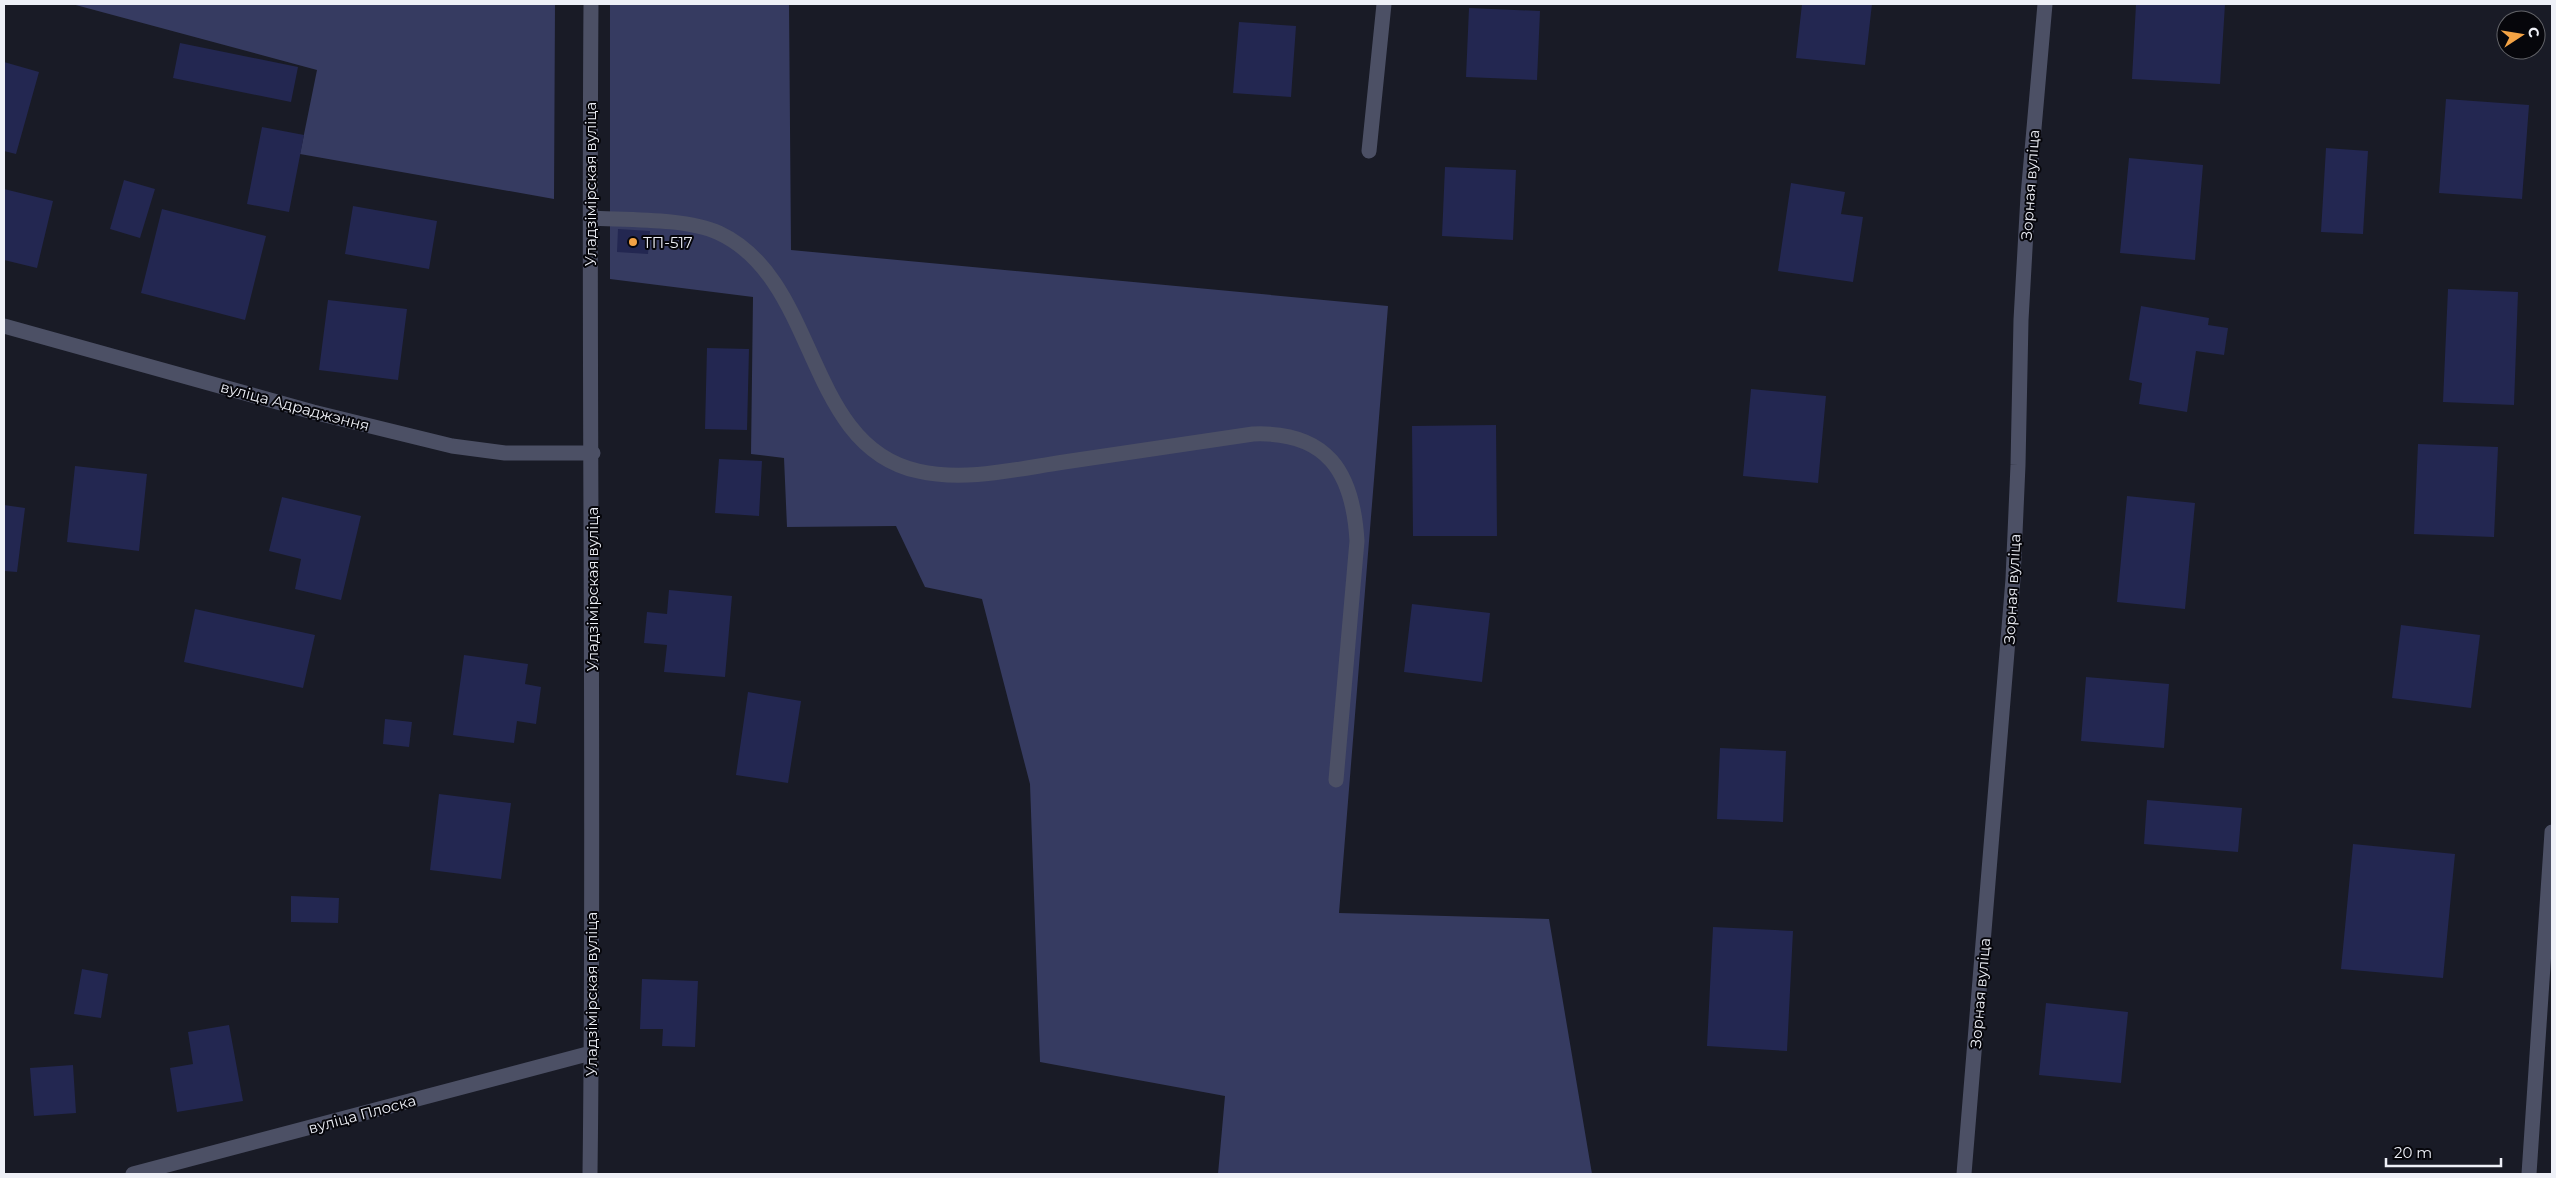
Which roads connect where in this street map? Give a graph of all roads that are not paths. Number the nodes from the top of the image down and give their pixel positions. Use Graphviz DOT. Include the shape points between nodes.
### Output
graph roads {
  1 [pos="591,4"];
  2 [pos="1384,4"];
  3 [pos="2045,4"];
  4 [pos="1369,152"];
  5 [pos="590,218"];
  6 [pos="4,326"];
  7 [pos="593,453"];
  8 [pos="1336,780"];
  9 [pos="2552,832"];
  10 [pos="591,1053"];
  11 [pos="133,1174"];
  12 [pos="590,1174"];
  13 [pos="1964,1174"];
  14 [pos="2529,1174"];
  1 -- 5 [label="street, Уладзімірская вуліца"];
  2 -- 4 [label="street"];
  3 -- 13 [label="street, Зорная вуліца" via="2021,320 2012,589"];
  5 -- 7 [label="street, Уладзімірская вуліца"];
  5 -- 8 [label="street" via="688,224 718,232 742,246 763,266 780,291 847,423 867,445 890,461 917,471 945,475 996,472 1253,434 1278,433 1300,439 1321,450 1337,468 1349,490 1357,541"];
  6 -- 7 [label="street, вуліца Адраджэння" via="313,412 443,444 505,453"];
  7 -- 10 [label="street, Уладзімірская вуліца"];
  9 -- 14 [label="street"];
  10 -- 11 [label="street, вуліца Плоска"];
  10 -- 12 [label="street, Уладзімірская вуліца"];
}
